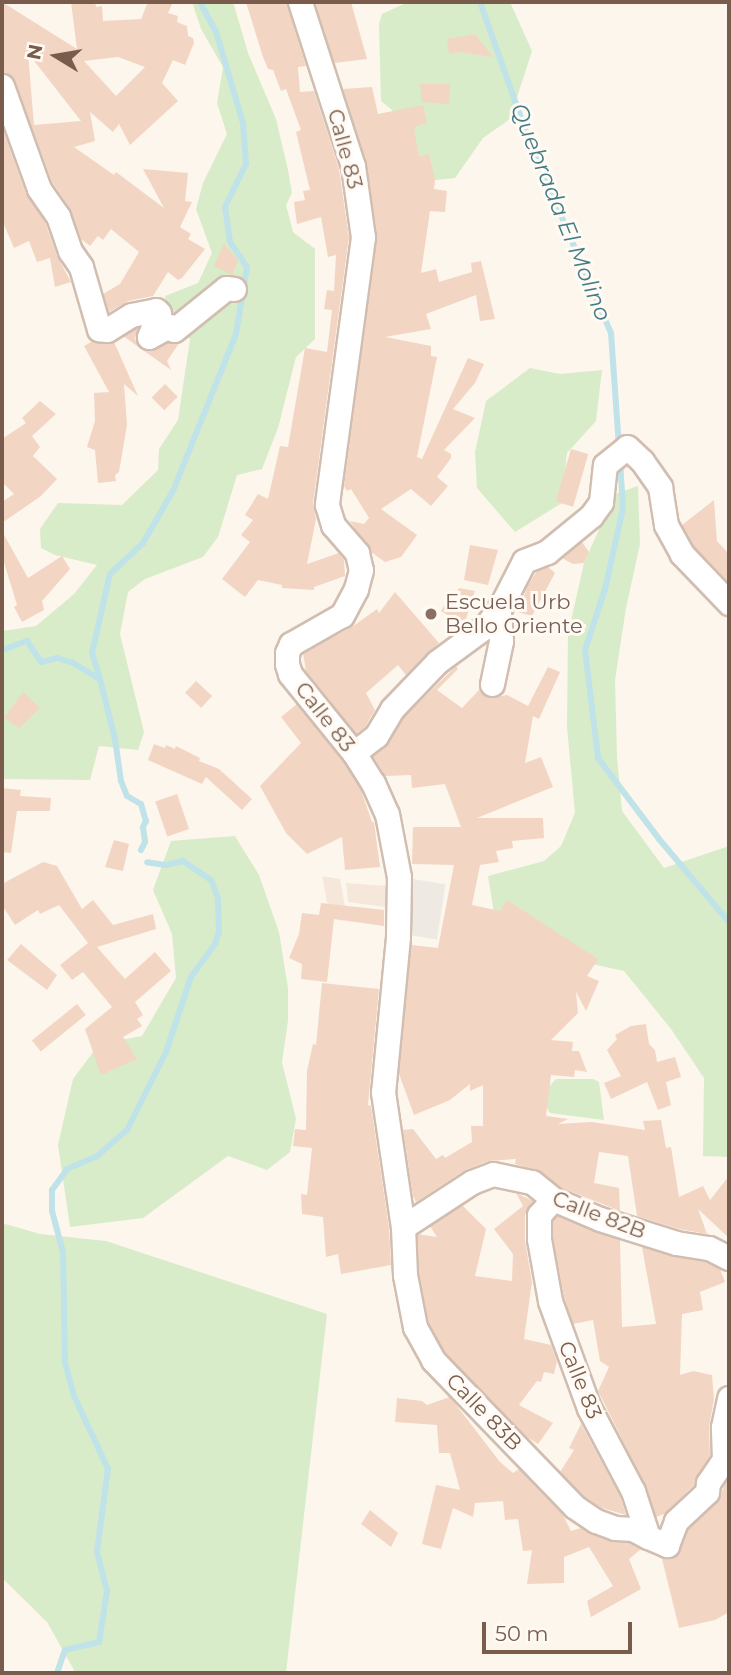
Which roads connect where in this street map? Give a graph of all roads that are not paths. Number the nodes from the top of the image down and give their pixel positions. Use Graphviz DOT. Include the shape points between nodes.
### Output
graph roads {
  1 [pos="300,2"];
  2 [pos="2,86"];
  3 [pos="234,289"];
  4 [pos="729,603"];
  5 [pos="499,609"];
  6 [pos="492,684"];
  7 [pos="354,753"];
  8 [pos="553,1199"];
  9 [pos="403,1227"];
  10 [pos="729,1258"];
  11 [pos="729,1398"];
  12 [pos="658,1541"];
  1 -- 7 [label="street, Calle 83" via="353,166 363,237 327,505 333,525 357,553 361,570 342,615 291,644 287,664 290,674"];
  2 -- 3 [label="street" via="39,188 58,216 81,267 99,329 156,310 159,313 149,337 169,326 174,330 226,288"];
  4 -- 5 [label="street" via="682,554 666,525 660,487 627,447 606,465 601,502 592,516 547,552 524,561"];
  5 -- 6 [label="street" via="500,641"];
  5 -- 7 [label="street" via="486,626 437,662 392,709 376,736"];
  7 -- 9 [label="street, Calle 83" via="387,814 399,877 383,1091"];
  8 -- 9 [label="street, Calle 82B" via="532,1182 493,1174 472,1182"];
  8 -- 10 [label="street, Calle 82B" via="600,1219 676,1243 709,1248"];
  8 -- 12 [label="street, Calle 83" via="539,1216 550,1301 589,1408"];
  9 -- 12 [label="street, Calle 83B" via="405,1275 415,1327 433,1360 575,1507 596,1521"];
  11 -- 12 [label="street" via="723,1427 724,1458 707,1492"];
}
